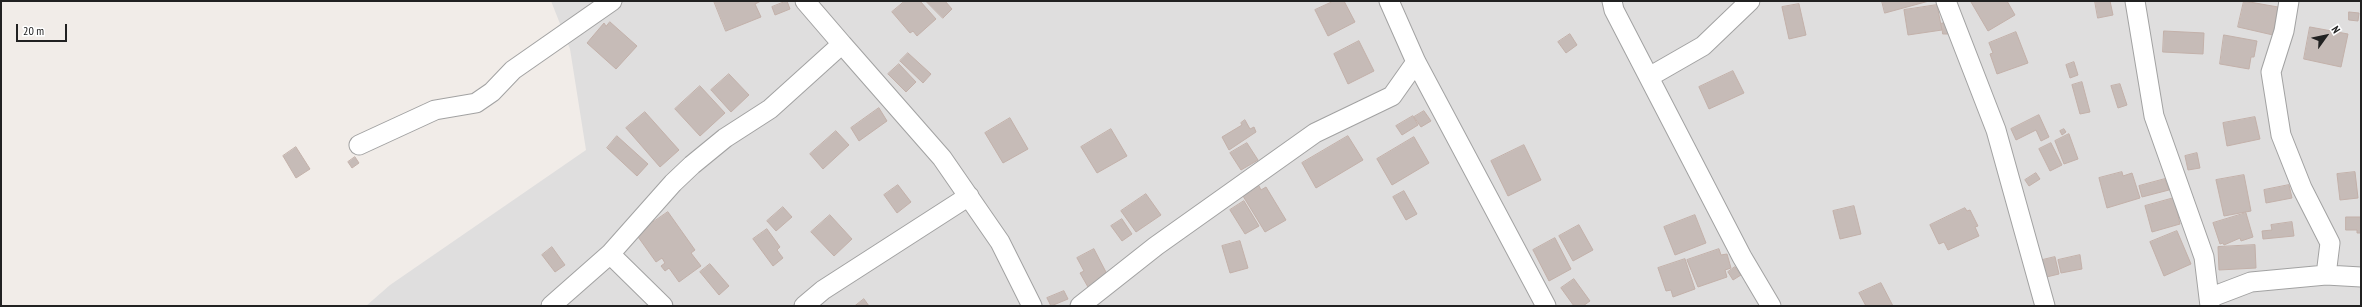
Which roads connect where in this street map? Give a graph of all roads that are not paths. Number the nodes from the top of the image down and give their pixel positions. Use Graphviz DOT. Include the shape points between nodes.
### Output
graph roads {
  1 [pos="612,1"];
  2 [pos="805,1"];
  3 [pos="1389,1"];
  4 [pos="1612,1"];
  5 [pos="1750,1"];
  6 [pos="1946,1"];
  7 [pos="2135,1"];
  8 [pos="2289,1"];
  9 [pos="842,44"];
  10 [pos="1416,62"];
  11 [pos="1649,77"];
  12 [pos="359,145"];
  13 [pos="969,196"];
  14 [pos="610,254"];
  15 [pos="2326,275"];
  16 [pos="2361,277"];
  17 [pos="2209,302"];
  18 [pos="551,306"];
  19 [pos="664,306"];
  20 [pos="804,306"];
  21 [pos="1032,306"];
  22 [pos="1080,306"];
  23 [pos="1546,306"];
  24 [pos="1771,306"];
  25 [pos="2045,306"];
  1 -- 12 [label="street" via="514,70 492,92 476,103 435,110 371,142"];
  2 -- 9 [label="street"];
  3 -- 10 [label="street"];
  4 -- 11 [label="street" via="1614,10"];
  5 -- 11 [label="street" via="1704,46"];
  6 -- 25 [label="street" via="1996,130"];
  7 -- 17 [label="street" via="2154,116 2204,257"];
  8 -- 15 [label="street" via="2284,31 2271,72 2281,135 2302,188 2330,243"];
  9 -- 13 [label="street" via="942,158"];
  9 -- 14 [label="street" via="770,109 725,138 692,165"];
  10 -- 22 [label="street" via="1392,96 1316,133 1156,246"];
  10 -- 23 [label="street"];
  11 -- 24 [label="street" via="1742,257"];
  13 -- 20 [label="street" via="823,290"];
  13 -- 21 [label="street" via="1000,242"];
  14 -- 18 [label="street"];
  14 -- 19 [label="street"];
  15 -- 16 [label="street"];
  15 -- 17 [label="street" via="2251,282"];
}
